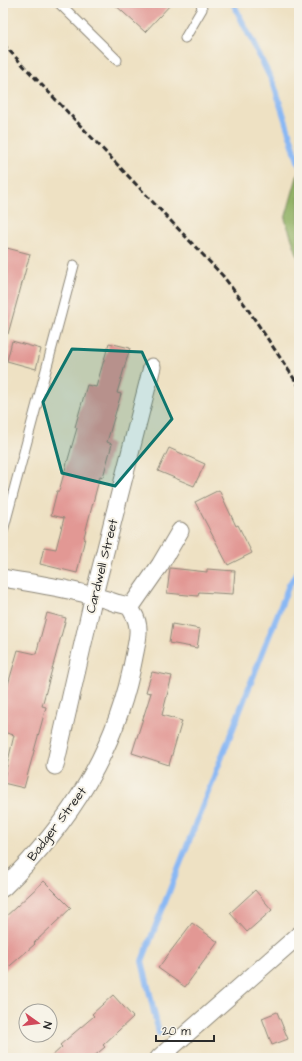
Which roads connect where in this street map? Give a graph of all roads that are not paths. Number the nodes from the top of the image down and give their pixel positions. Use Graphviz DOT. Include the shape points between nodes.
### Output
graph roads {
  1 [pos="59,3"];
  2 [pos="201,3"];
  3 [pos="184,38"];
  4 [pos="117,60"];
  5 [pos="74,265"];
  6 [pos="152,367"];
  7 [pos="3,531"];
  8 [pos="180,531"];
  9 [pos="3,578"];
  10 [pos="94,595"];
  11 [pos="130,608"];
  12 [pos="55,766"];
  13 [pos="3,888"];
  14 [pos="299,935"];
  15 [pos="158,1058"];
  1 -- 4 [label="lane"];
  2 -- 3 [label="lane" via="202,10"];
  5 -- 7 [label="lane"];
  6 -- 10 [label="street, Cardwell Street"];
  8 -- 11 [label="street"];
  9 -- 10 [label="street"];
  10 -- 11 [label="street"];
  10 -- 12 [label="street, Cardwell Street"];
  11 -- 13 [label="street, Badger Street" via="139,629 131,674 125,698 100,762 68,814 26,865"];
  14 -- 15 [label="street"];
}
